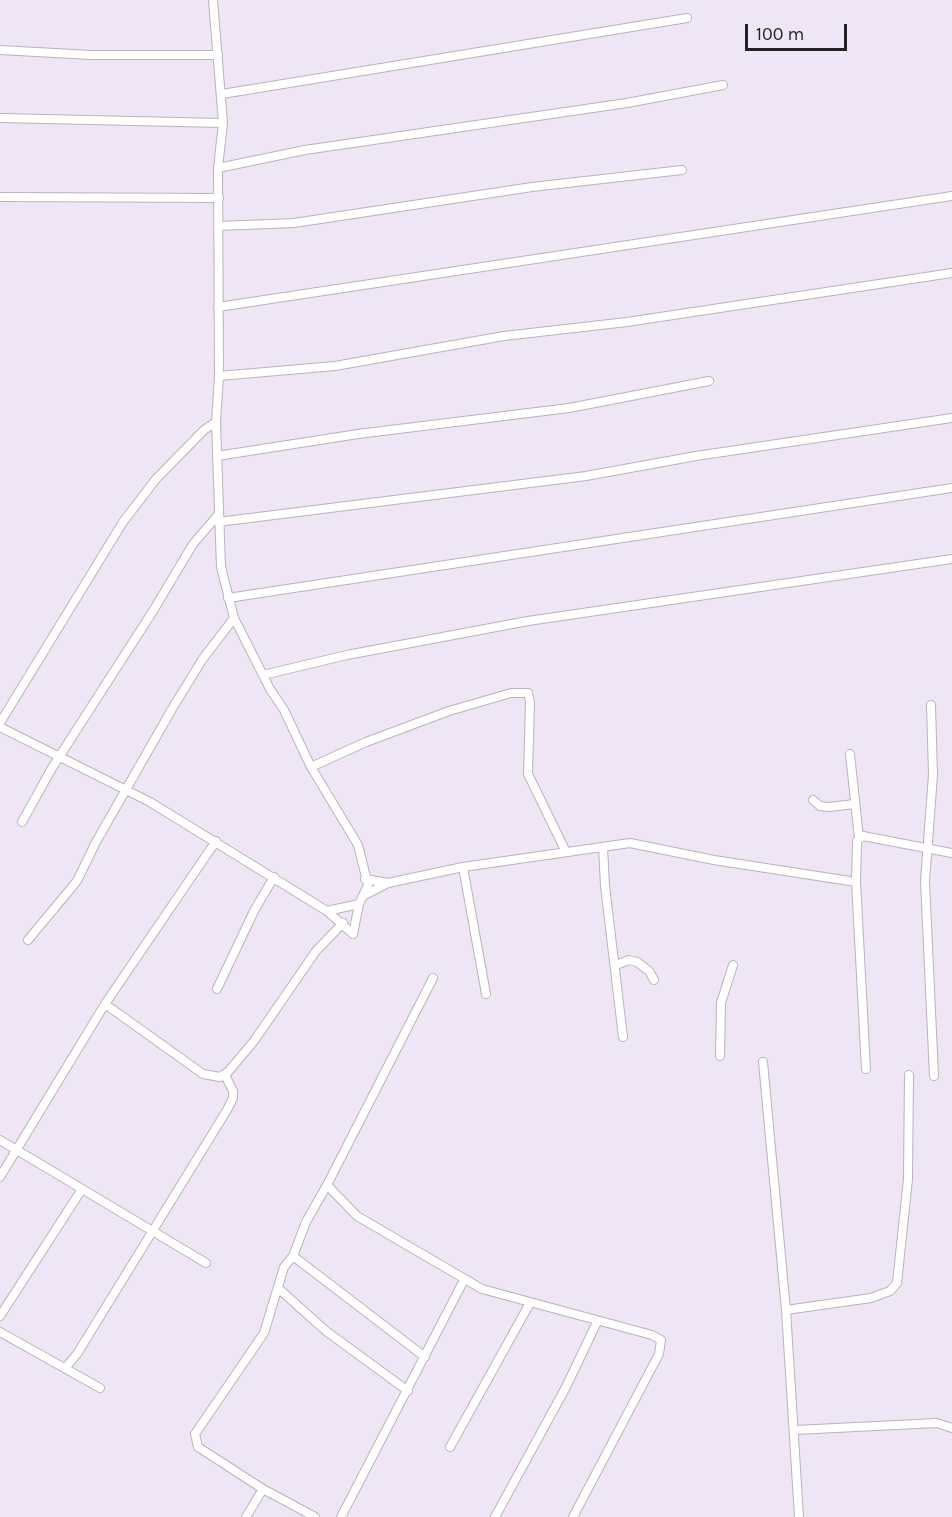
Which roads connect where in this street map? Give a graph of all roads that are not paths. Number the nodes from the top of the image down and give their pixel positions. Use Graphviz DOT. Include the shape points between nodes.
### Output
graph roads {
  1 [pos="213,0"];
  2 [pos="687,18"];
  3 [pos="0,50"];
  4 [pos="218,55"];
  5 [pos="723,86"];
  6 [pos="222,94"];
  7 [pos="0,118"];
  8 [pos="223,123"];
  9 [pos="218,168"];
  10 [pos="682,170"];
  11 [pos="0,196"];
  12 [pos="952,196"];
  13 [pos="219,198"];
  14 [pos="218,226"];
  15 [pos="952,273"];
  16 [pos="218,307"];
  17 [pos="219,376"];
  18 [pos="709,381"];
  19 [pos="952,418"];
  20 [pos="216,422"];
  21 [pos="217,456"];
  22 [pos="952,488"];
  23 [pos="218,519"];
  24 [pos="952,559"];
  25 [pos="228,598"];
  26 [pos="234,618"];
  27 [pos="263,675"];
  28 [pos="931,705"];
  29 [pos="0,725"];
  30 [pos="850,754"];
  31 [pos="60,757"];
  32 [pos="311,767"];
  33 [pos="124,791"];
  34 [pos="813,800"];
  35 [pos="854,804"];
  36 [pos="22,822"];
  37 [pos="859,838"];
  38 [pos="216,842"];
  39 [pos="603,847"];
  40 [pos="926,847"];
  41 [pos="565,850"];
  42 [pos="952,853"];
  43 [pos="463,867"];
  44 [pos="274,877"];
  45 [pos="365,879"];
  46 [pos="856,882"];
  47 [pos="388,884"];
  48 [pos="363,896"];
  49 [pos="358,904"];
  50 [pos="327,911"];
  51 [pos="343,923"];
  52 [pos="28,940"];
  53 [pos="616,964"];
  54 [pos="733,965"];
  55 [pos="433,978"];
  56 [pos="654,980"];
  57 [pos="217,989"];
  58 [pos="486,994"];
  59 [pos="105,1004"];
  60 [pos="623,1037"];
  61 [pos="720,1056"];
  62 [pos="763,1062"];
  63 [pos="866,1069"];
  64 [pos="909,1074"];
  65 [pos="225,1075"];
  66 [pos="934,1076"];
  67 [pos="0,1140"];
  68 [pos="17,1151"];
  69 [pos="0,1177"];
  70 [pos="327,1185"];
  71 [pos="82,1189"];
  72 [pos="152,1230"];
  73 [pos="293,1256"];
  74 [pos="206,1263"];
  75 [pos="464,1280"];
  76 [pos="278,1288"];
  77 [pos="530,1303"];
  78 [pos="786,1310"];
  79 [pos="0,1316"];
  80 [pos="597,1322"];
  81 [pos="0,1332"];
  82 [pos="425,1357"];
  83 [pos="66,1367"];
  84 [pos="100,1388"];
  85 [pos="408,1391"];
  86 [pos="952,1428"];
  87 [pos="795,1430"];
  88 [pos="450,1447"];
  89 [pos="263,1489"];
  90 [pos="246,1517"];
  91 [pos="315,1517"];
  92 [pos="341,1517"];
  93 [pos="495,1517"];
  94 [pos="573,1517"];
  95 [pos="799,1517"];
  1 -- 4 [label="street"];
  2 -- 6 [label="street"];
  3 -- 4 [label="street"];
  4 -- 6 [label="street"];
  5 -- 9 [label="street" via="305,150"];
  6 -- 8 [label="street"];
  7 -- 8 [label="street"];
  8 -- 9 [label="street"];
  9 -- 13 [label="street"];
  10 -- 14 [label="street" via="532,187 294,223"];
  11 -- 13 [label="street"];
  12 -- 16 [label="street"];
  13 -- 14 [label="street"];
  14 -- 16 [label="street"];
  15 -- 17 [label="street" via="627,322 504,336 335,366"];
  16 -- 17 [label="street"];
  17 -- 20 [label="street"];
  18 -- 21 [label="street" via="569,408"];
  19 -- 23 [label="street" via="586,476"];
  20 -- 21 [label="street"];
  20 -- 29 [label="street" via="156,480 123,522"];
  21 -- 23 [label="street"];
  22 -- 25 [label="street"];
  23 -- 25 [label="street" via="220,561"];
  23 -- 31 [label="street" via="193,544"];
  24 -- 27 [label="street" via="528,621"];
  25 -- 26 [label="street"];
  26 -- 27 [label="street"];
  26 -- 33 [label="street" via="202,660"];
  27 -- 32 [label="street" via="285,710"];
  28 -- 40 [label="street" via="933,775"];
  29 -- 31 [label="street"];
  30 -- 35 [label="street"];
  31 -- 33 [label="street"];
  31 -- 36 [label="street"];
  32 -- 41 [label="street" via="366,741 448,711 511,693 528,693 528,774"];
  32 -- 45 [label="street" via="358,845"];
  33 -- 38 [label="street"];
  33 -- 52 [label="street" via="77,880"];
  34 -- 35 [label="street" via="829,807"];
  35 -- 37 [label="street"];
  37 -- 40 [label="street"];
  37 -- 46 [label="street"];
  38 -- 44 [label="street"];
  38 -- 59 [label="street"];
  39 -- 41 [label="street"];
  39 -- 46 [label="street" via="630,843"];
  39 -- 53 [label="street"];
  40 -- 42 [label="street"];
  40 -- 66 [label="street"];
  41 -- 43 [label="street"];
  43 -- 47 [label="street"];
  43 -- 58 [label="street"];
  44 -- 50 [label="street"];
  44 -- 57 [label="street"];
  45 -- 47 [label="street"];
  45 -- 48 [label="street" via="368,885"];
  46 -- 63 [label="street"];
  47 -- 48 [label="street"];
  48 -- 49 [label="street"];
  49 -- 50 [label="street"];
  49 -- 51 [label="street" via="352,934"];
  50 -- 51 [label="street"];
  51 -- 65 [label="street" via="316,951 254,1041"];
  53 -- 56 [label="street" via="637,962"];
  53 -- 60 [label="street"];
  54 -- 61 [label="street" via="721,1003"];
  55 -- 70 [label="street"];
  59 -- 65 [label="street" via="202,1074"];
  59 -- 68 [label="street"];
  62 -- 78 [label="street"];
  64 -- 78 [label="street" via="908,1179 897,1283 890,1291 871,1298"];
  65 -- 72 [label="street" via="233,1098"];
  67 -- 68 [label="street"];
  68 -- 69 [label="street"];
  68 -- 71 [label="street"];
  70 -- 73 [label="street" via="302,1230"];
  70 -- 75 [label="street" via="357,1216"];
  71 -- 72 [label="street"];
  71 -- 79 [label="street"];
  72 -- 74 [label="street"];
  72 -- 83 [label="street"];
  73 -- 76 [label="street"];
  73 -- 82 [label="street"];
  75 -- 77 [label="street"];
  75 -- 82 [label="street"];
  76 -- 85 [label="street" via="326,1331"];
  76 -- 89 [label="street" via="264,1333 195,1434 198,1447"];
  77 -- 80 [label="street"];
  77 -- 88 [label="street"];
  78 -- 87 [label="street"];
  80 -- 93 [label="street" via="566,1388"];
  80 -- 94 [label="street" via="658,1337 662,1346"];
  81 -- 83 [label="street"];
  82 -- 85 [label="street"];
  83 -- 84 [label="street"];
  85 -- 92 [label="street"];
  86 -- 87 [label="street" via="937,1423"];
  87 -- 95 [label="street"];
  89 -- 90 [label="street"];
  89 -- 91 [label="street"];
}
